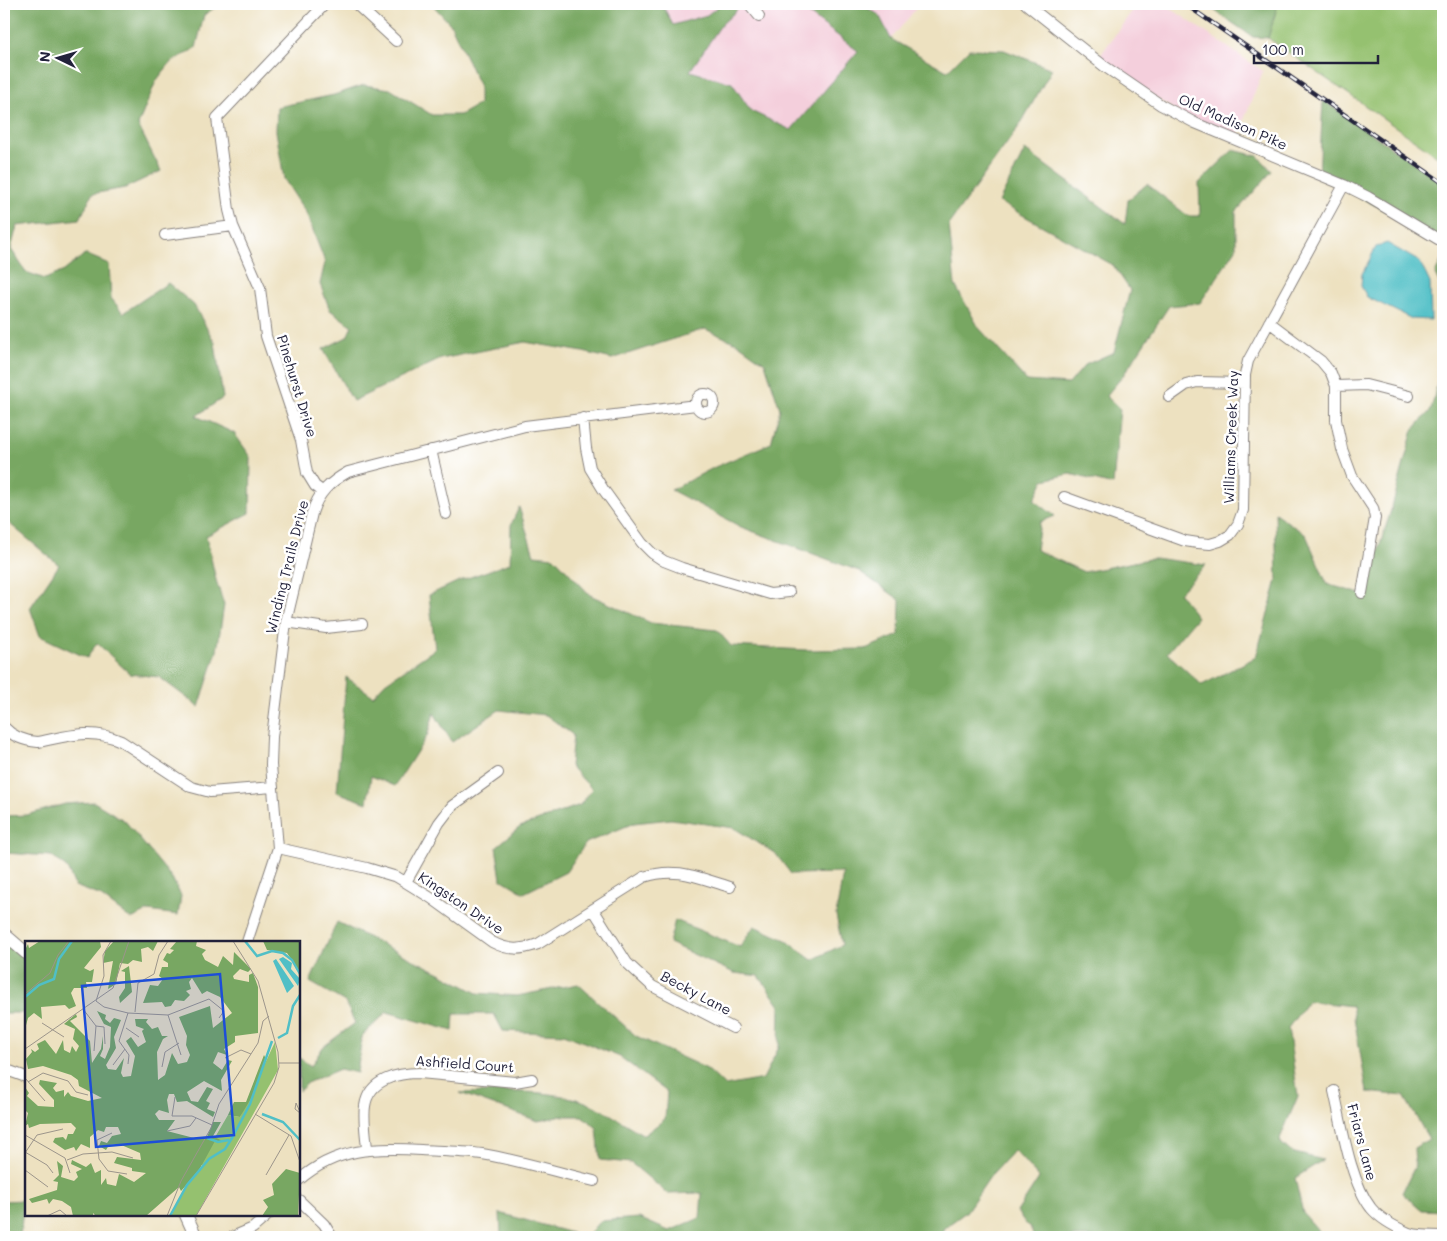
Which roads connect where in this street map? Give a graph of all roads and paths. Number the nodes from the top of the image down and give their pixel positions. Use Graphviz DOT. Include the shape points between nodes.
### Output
graph roads {
  1 [pos="325,4"];
  2 [pos="356,4"];
  3 [pos="749,4"];
  4 [pos="1026,4"];
  5 [pos="760,16"];
  6 [pos="396,41"];
  7 [pos="1344,185"];
  8 [pos="233,226"];
  9 [pos="166,235"];
  10 [pos="1443,242"];
  11 [pos="1269,322"];
  12 [pos="1245,383"];
  13 [pos="1336,386"];
  14 [pos="1409,396"];
  15 [pos="1169,397"];
  16 [pos="696,405"];
  17 [pos="583,418"];
  18 [pos="431,450"];
  19 [pos="322,491"];
  20 [pos="1064,497"];
  21 [pos="446,514"];
  22 [pos="789,592"];
  23 [pos="1362,593"];
  24 [pos="286,622"];
  25 [pos="362,624"];
  26 [pos="4,727"];
  27 [pos="498,773"];
  28 [pos="273,787"];
  29 [pos="278,848"];
  30 [pos="406,882"];
  31 [pos="730,888"];
  32 [pos="594,909"];
  33 [pos="4,934"];
  34 [pos="247,941"];
  35 [pos="25,953"];
  36 [pos="733,1028"];
  37 [pos="4,1068"];
  38 [pos="25,1077"];
  39 [pos="532,1079"];
  40 [pos="1334,1091"];
  41 [pos="367,1149"];
  42 [pos="300,1179"];
  43 [pos="594,1180"];
  44 [pos="300,1201"];
  45 [pos="186,1216"];
  46 [pos="267,1216"];
  47 [pos="1443,1236"];
  48 [pos="196,1237"];
  49 [pos="232,1237"];
  50 [pos="332,1237"];
  1 -- 8 [label="street, Pinehurst Drive" via="217,118"];
  2 -- 6 [label="street"];
  3 -- 5 [label="street"];
  4 -- 7 [label="street, Old Madison Pike" via="1101,64 1162,105 1211,130"];
  7 -- 10 [label="street, Old Madison Pike"];
  7 -- 11 [label="street, Williams Creek Way"];
  8 -- 9 [label="street"];
  8 -- 19 [label="street, Pinehurst Drive" via="260,288 266,336 301,440 307,473"];
  11 -- 12 [label="street, Williams Creek Way" via="1248,361"];
  11 -- 13 [label="street" via="1321,361"];
  12 -- 15 [label="street" via="1197,382 1186,385"];
  12 -- 20 [label="street, Williams Creek Way" via="1243,510 1238,524 1220,542 1185,541"];
  13 -- 14 [label="street" via="1366,385"];
  13 -- 23 [label="street" via="1336,420 1342,450 1352,476 1373,508 1375,518"];
  16 -- 17 [label="street, Winding Trails Drive"];
  17 -- 18 [label="street, Winding Trails Drive" via="525,426"];
  17 -- 22 [label="street" via="590,468 608,497 652,553 682,568 770,594"];
  18 -- 19 [label="street, Winding Trails Drive" via="348,472"];
  18 -- 21 [label="street"];
  19 -- 24 [label="street, Winding Trails Drive" via="314,504"];
  24 -- 25 [label="street" via="326,628"];
  24 -- 28 [label="street, Winding Trails Drive" via="272,738"];
  26 -- 28 [label="street" via="18,738 30,742 89,733 111,737 191,787 210,792"];
  27 -- 30 [label="street" via="452,806"];
  28 -- 29 [label="street, Winding Trails Drive"];
  29 -- 30 [label="street, Kingston Drive" via="367,868"];
  29 -- 34 [label="street, Winding Trails Drive"];
  30 -- 32 [label="street, Kingston Drive" via="492,942 518,950 538,944"];
  31 -- 32 [label="street, Kingston Drive" via="680,872 660,872 644,877"];
  32 -- 36 [label="street, Becky Lane" via="634,971 652,986"];
  33 -- 35 [label="street"];
  37 -- 38 [label="street"];
  39 -- 41 [label="street, Ashfield Court" via="515,1082 420,1073 387,1078 374,1087 364,1108"];
  40 -- 47 [label="street, Friars Lane" via="1356,1180 1371,1208 1389,1224 1411,1233"];
  41 -- 42 [label="street" via="331,1159"];
  41 -- 43 [label="street" via="476,1153"];
  44 -- 50 [label="street" via="324,1224"];
  45 -- 48 [label="street"];
  46 -- 49 [label="street" via="253,1228"];
}
